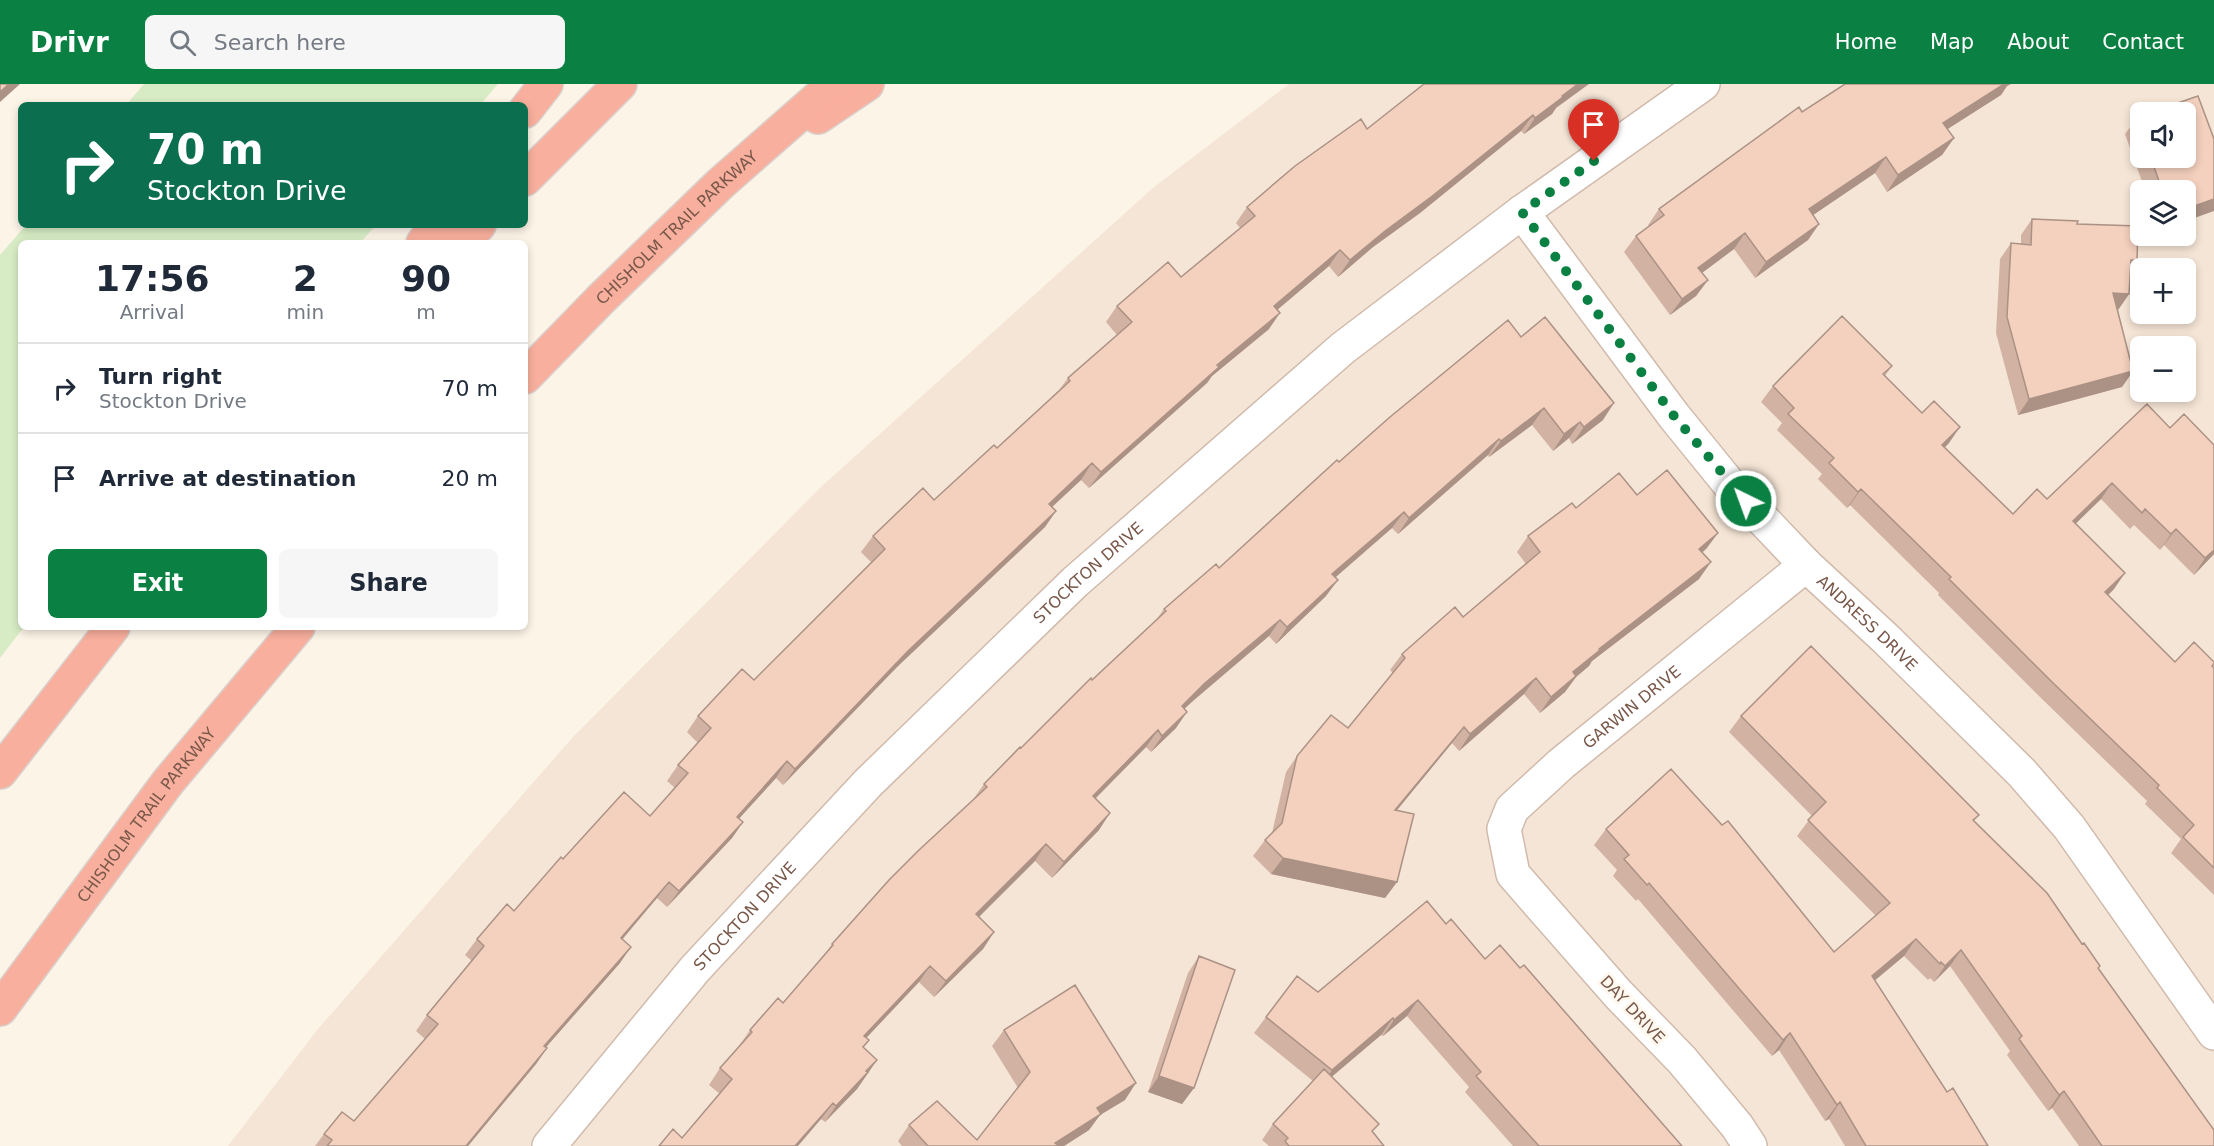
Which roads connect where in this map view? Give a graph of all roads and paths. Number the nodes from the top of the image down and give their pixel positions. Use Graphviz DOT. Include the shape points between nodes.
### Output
graph roads {
  1 [pos="546,84"];
  2 [pos="620,84"];
  3 [pos="834,84"];
  4 [pos="867,84"];
  5 [pos="1703,84"];
  6 [pos="528,107"];
  7 [pos="528,176"];
  8 [pos="720,184"];
  9 [pos="1522,212"];
  10 [pos="435,228"];
  11 [pos="476,228"];
  12 [pos="425,240"];
  13 [pos="464,240"];
  14 [pos="528,374"];
  15 [pos="1806,565"];
  16 [pos="111,630"];
  17 [pos="295,630"];
  18 [pos="0,772"];
  19 [pos="1513,874"];
  20 [pos="0,1009"];
  21 [pos="2214,1033"];
  22 [pos="549,1146"];
  23 [pos="1750,1146"];
  1 -- 6 [label="highway"];
  2 -- 7 [label="highway"];
  3 -- 8 [label="highway, CHISHOLM TRAIL PARKWAY"];
  4 -- 8 [label="highway"];
  5 -- 9 [label="street, STOCKTON DRIVE"];
  8 -- 14 [label="highway, CHISHOLM TRAIL PARKWAY"];
  9 -- 15 [label="street, ANDRESS DRIVE" via="1674,416 1730,485"];
  9 -- 22 [label="street, STOCKTON DRIVE" via="1343,348 1067,590 868,783 695,969"];
  10 -- 12 [label="highway"];
  11 -- 13 [label="highway"];
  15 -- 19 [label="street, GARWIN DRIVE" via="1561,764 1512,809 1504,829"];
  15 -- 21 [label="street, ANDRESS DRIVE" via="2022,773 2069,828"];
  16 -- 18 [label="highway"];
  17 -- 20 [label="highway, CHISHOLM TRAIL PARKWAY" via="168,782"];
  19 -- 23 [label="street, DAY DRIVE" via="1617,993 1682,1060"];
}
